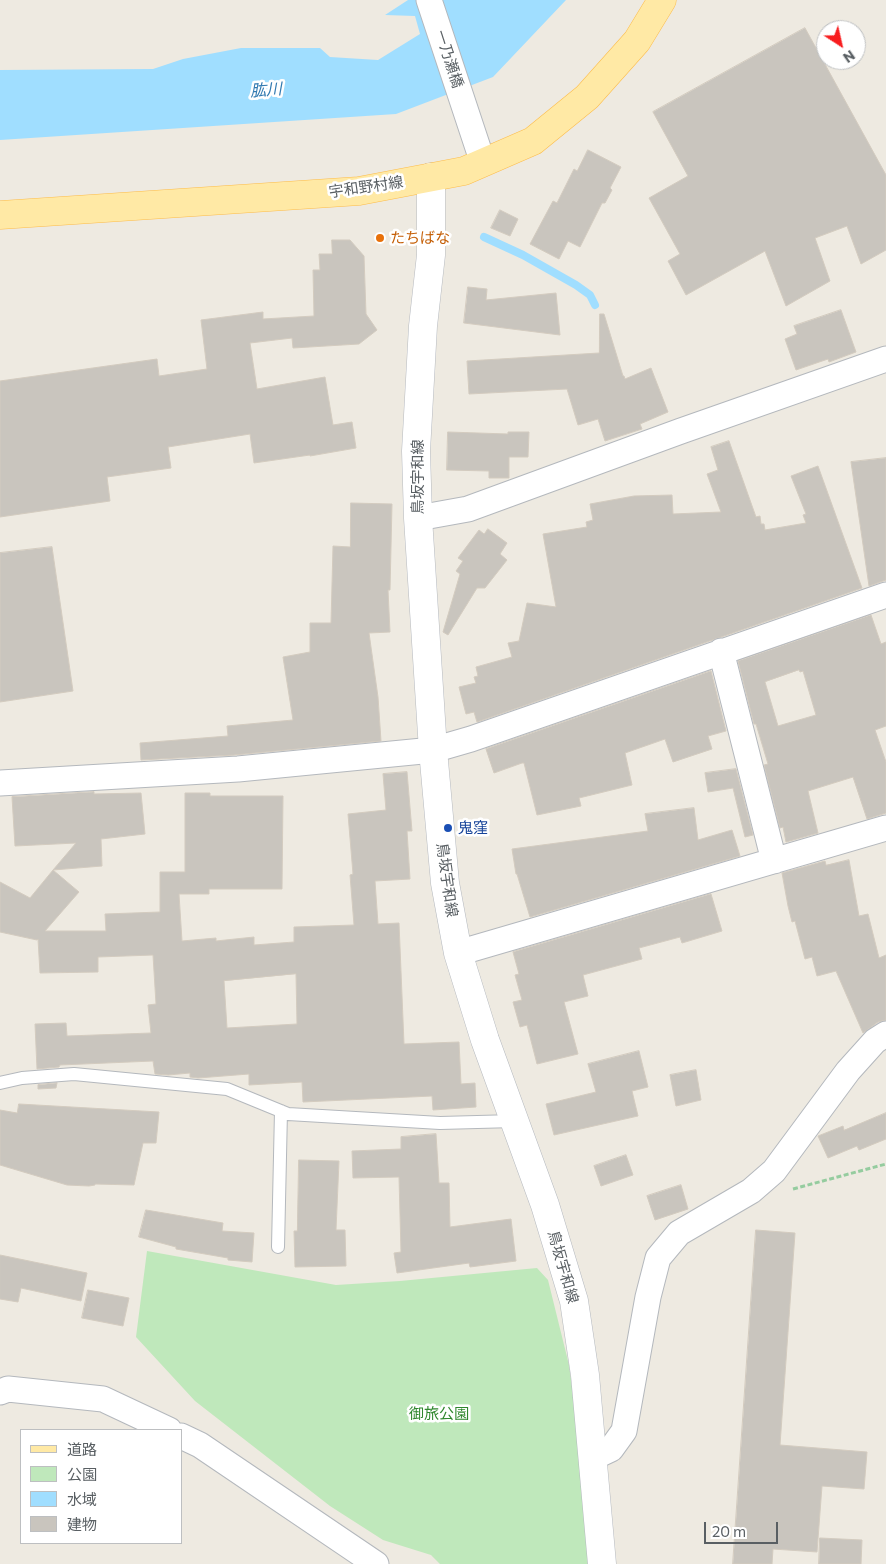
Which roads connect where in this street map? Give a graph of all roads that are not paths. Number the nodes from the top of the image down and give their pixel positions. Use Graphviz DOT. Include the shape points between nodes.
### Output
graph roads {
  1 [pos="430,0"];
  2 [pos="662,0"];
  3 [pos="483,162"];
  4 [pos="432,177"];
  5 [pos="0,215"];
  6 [pos="886,359"];
  7 [pos="418,518"];
  8 [pos="884,601"];
  9 [pos="722,652"];
  10 [pos="433,750"];
  11 [pos="0,783"];
  12 [pos="886,828"];
  13 [pos="774,861"];
  14 [pos="458,953"];
  15 [pos="886,1034"];
  16 [pos="0,1083"];
  17 [pos="281,1111"];
  18 [pos="514,1121"];
  19 [pos="278,1247"];
  20 [pos="0,1392"];
  21 [pos="167,1429"];
  22 [pos="182,1436"];
  23 [pos="592,1458"];
  24 [pos="376,1564"];
  25 [pos="602,1564"];
  1 -- 3 [label="street, 一乃瀬橋"];
  2 -- 3 [label="main road, 宇和野村線" via="637,41 587,97 533,141"];
  3 -- 4 [label="main road, 宇和野村線" via="464,171"];
  4 -- 5 [label="main road, 宇和野村線" via="359,191"];
  4 -- 7 [label="main road, 鳥坂宇和線" via="431,255 416,450"];
  6 -- 7 [label="street" via="468,509"];
  7 -- 10 [label="main road, 鳥坂宇和線"];
  8 -- 9 [label="street"];
  9 -- 10 [label="street"];
  9 -- 13 [label="street"];
  10 -- 11 [label="street" via="238,769"];
  10 -- 14 [label="main road, 鳥坂宇和線" via="445,883"];
  12 -- 13 [label="street"];
  13 -- 14 [label="street"];
  14 -- 18 [label="main road, 鳥坂宇和線"];
  15 -- 23 [label="street" via="848,1071 774,1171 751,1191 679,1233 658,1258 624,1431 611,1450"];
  16 -- 17 [label="lane" via="74,1074 227,1089"];
  17 -- 18 [label="lane" via="440,1123"];
  17 -- 19 [label="lane"];
  18 -- 23 [label="main road, 鳥坂宇和線" via="545,1205 574,1301"];
  20 -- 21 [label="street" via="8,1390 103,1399"];
  22 -- 24 [label="street" via="200,1445"];
  23 -- 25 [label="main road, 鳥坂宇和線"];
}
